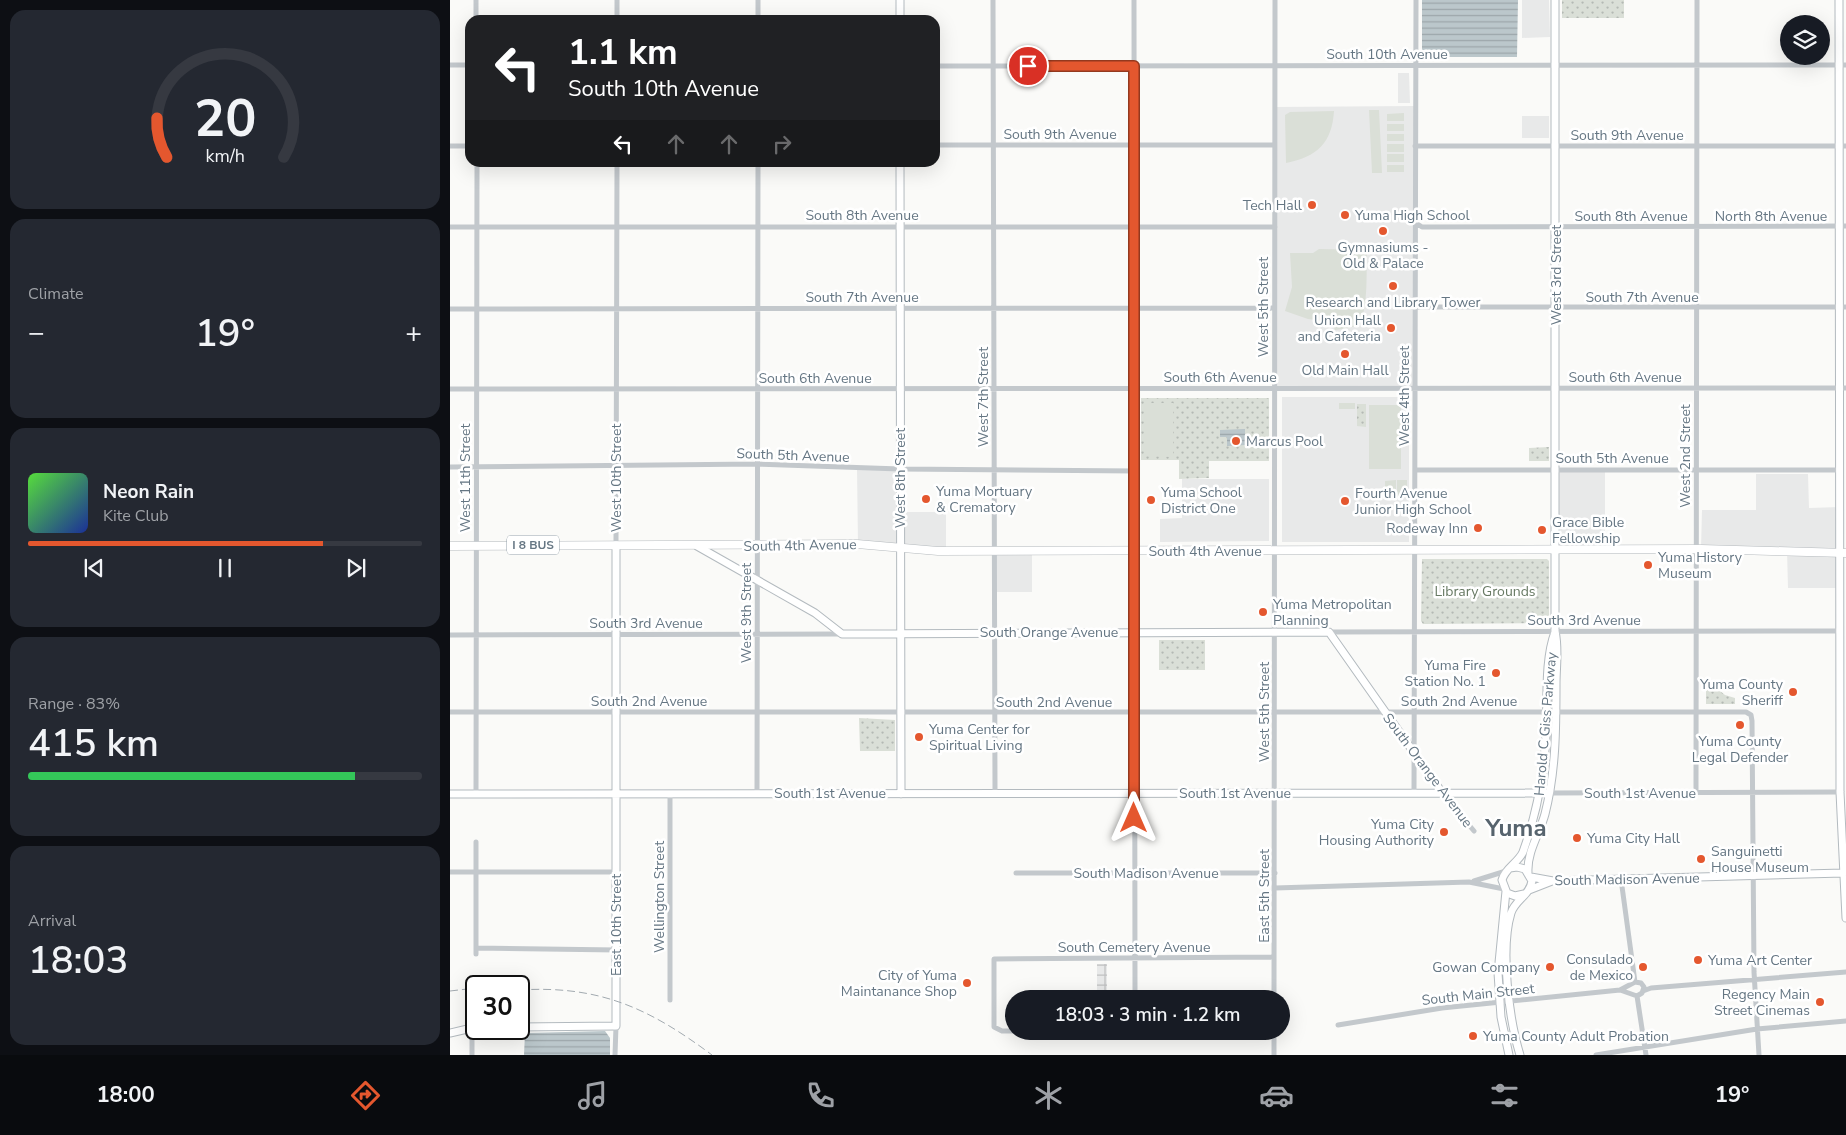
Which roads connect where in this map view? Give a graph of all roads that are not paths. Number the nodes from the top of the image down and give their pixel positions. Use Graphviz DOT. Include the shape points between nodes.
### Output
graph roads {
  1 [pos="476,0"];
  2 [pos="617,0"];
  3 [pos="758,0"];
  4 [pos="900,0"];
  5 [pos="993,0"];
  6 [pos="1134,0"];
  7 [pos="1274,0"];
  8 [pos="1416,0"];
  9 [pos="1556,0"];
  10 [pos="1697,0"];
  11 [pos="1840,0"];
  12 [pos="476,15"];
  13 [pos="617,15"];
  14 [pos="758,15"];
  15 [pos="900,15"];
  16 [pos="450,65"];
  17 [pos="465,65"];
  18 [pos="1275,65"];
  19 [pos="1415,65"];
  20 [pos="1556,65"];
  21 [pos="1697,65"];
  22 [pos="1843,65"];
  23 [pos="940,66"];
  24 [pos="993,66"];
  25 [pos="1134,66"];
  26 [pos="940,145"];
  27 [pos="993,145"];
  28 [pos="1134,145"];
  29 [pos="1274,145"];
  30 [pos="450,146"];
  31 [pos="465,146"];
  32 [pos="1415,146"];
  33 [pos="1556,146"];
  34 [pos="1697,146"];
  35 [pos="1843,146"];
  36 [pos="477,167"];
  37 [pos="617,167"];
  38 [pos="758,167"];
  39 [pos="900,167"];
  40 [pos="1416,223"];
  41 [pos="1275,226"];
  42 [pos="1843,226"];
  43 [pos="450,227"];
  44 [pos="476,227"];
  45 [pos="617,227"];
  46 [pos="757,227"];
  47 [pos="900,227"];
  48 [pos="994,227"];
  49 [pos="1135,227"];
  50 [pos="1556,227"];
  51 [pos="1697,227"];
  52 [pos="1843,307"];
  53 [pos="757,308"];
  54 [pos="900,308"];
  55 [pos="994,308"];
  56 [pos="1134,308"];
  57 [pos="1274,308"];
  58 [pos="1416,308"];
  59 [pos="1556,308"];
  60 [pos="1696,308"];
  61 [pos="450,309"];
  62 [pos="476,309"];
  63 [pos="616,309"];
  64 [pos="1275,388"];
  65 [pos="1416,388"];
  66 [pos="1556,388"];
  67 [pos="1696,388"];
  68 [pos="1843,388"];
  69 [pos="616,389"];
  70 [pos="757,389"];
  71 [pos="900,389"];
  72 [pos="994,389"];
  73 [pos="1135,389"];
  74 [pos="450,390"];
  75 [pos="476,390"];
  76 [pos="1843,458"];
  77 [pos="616,464"];
  78 [pos="757,464"];
  79 [pos="450,467"];
  80 [pos="476,467"];
  81 [pos="900,469"];
  82 [pos="1696,469"];
  83 [pos="994,470"];
  84 [pos="1135,470"];
  85 [pos="1415,470"];
  86 [pos="1556,470"];
  87 [pos="1840,470"];
  88 [pos="616,545"];
  89 [pos="450,546"];
  90 [pos="476,546"];
  91 [pos="697,546"];
  92 [pos="757,546"];
  93 [pos="900,548"];
  94 [pos="1696,549"];
  95 [pos="1416,550"];
  96 [pos="1556,550"];
  97 [pos="1844,550"];
  98 [pos="994,551"];
  99 [pos="1134,551"];
  100 [pos="1275,551"];
  101 [pos="757,580"];
  102 [pos="1135,631"];
  103 [pos="1416,631"];
  104 [pos="1556,631"];
  105 [pos="1840,631"];
  106 [pos="994,632"];
  107 [pos="1275,632"];
  108 [pos="1329,632"];
  109 [pos="1696,632"];
  110 [pos="900,633"];
  111 [pos="477,634"];
  112 [pos="617,634"];
  113 [pos="757,634"];
  114 [pos="842,634"];
  115 [pos="450,635"];
  116 [pos="450,712"];
  117 [pos="477,712"];
  118 [pos="617,712"];
  119 [pos="1275,712"];
  120 [pos="1385,712"];
  121 [pos="1416,712"];
  122 [pos="1547,712"];
  123 [pos="1556,712"];
  124 [pos="1696,712"];
  125 [pos="1843,712"];
  126 [pos="757,713"];
  127 [pos="900,713"];
  128 [pos="994,713"];
  129 [pos="1135,713"];
  130 [pos="1415,754"];
  131 [pos="1696,792"];
  132 [pos="1752,792"];
  133 [pos="1840,792"];
  134 [pos="757,793"];
  135 [pos="995,793"];
  136 [pos="1134,793"];
  137 [pos="1275,793"];
  138 [pos="1414,793"];
  139 [pos="1545,793"];
  140 [pos="450,794"];
  141 [pos="476,794"];
  142 [pos="617,794"];
  143 [pos="670,794"];
  144 [pos="900,794"];
  145 [pos="1443,794"];
  146 [pos="1474,831"];
  147 [pos="476,842"];
  148 [pos="1507,870"];
  149 [pos="450,872"];
  150 [pos="477,872"];
  151 [pos="616,872"];
  152 [pos="1016,873"];
  153 [pos="1275,873"];
  154 [pos="1844,873"];
  155 [pos="1134,874"];
  156 [pos="1530,875"];
  157 [pos="1753,876"];
  158 [pos="1621,879"];
  159 [pos="1553,881"];
  160 [pos="1469,882"];
  161 [pos="1275,888"];
  162 [pos="1505,890"];
  163 [pos="1527,892"];
  164 [pos="1846,918"];
  165 [pos="617,950"];
  166 [pos="1274,957"];
  167 [pos="1134,960"];
  168 [pos="1846,972"];
  169 [pos="1755,980"];
  170 [pos="1635,982"];
  171 [pos="1642,984"];
  172 [pos="1630,986"];
  173 [pos="1651,988"];
  174 [pos="1134,990"];
  175 [pos="1274,990"];
  176 [pos="1620,990"];
  177 [pos="1643,992"];
  178 [pos="1630,993"];
  179 [pos="1637,996"];
  180 [pos="670,1000"];
  181 [pos="1509,1001"];
  182 [pos="1500,1002"];
  183 [pos="1846,1021"];
  184 [pos="1338,1025"];
  185 [pos="616,1026"];
  186 [pos="530,1027"];
  187 [pos="1757,1029"];
  188 [pos="465,1030"];
  189 [pos="1005,1031"];
  190 [pos="450,1033"];
  191 [pos="473,1040"];
  192 [pos="1274,1040"];
  193 [pos="1644,1047"];
  194 [pos="472,1055"];
  195 [pos="616,1055"];
  196 [pos="1274,1055"];
  197 [pos="1509,1055"];
  198 [pos="1520,1055"];
  199 [pos="1596,1055"];
  200 [pos="1646,1055"];
  201 [pos="1759,1055"];
  1 -- 12 [label="street"];
  2 -- 13 [label="street"];
  3 -- 14 [label="street"];
  4 -- 15 [label="street"];
  5 -- 24 [label="street, West 7th Street"];
  6 -- 25 [label="street"];
  7 -- 18 [label="street, West 5th Street"];
  8 -- 19 [label="street, West 4th Street"];
  9 -- 20 [label="street, West 3rd Street"];
  10 -- 21 [label="street, West 2nd Street"];
  11 -- 22 [label="street"];
  16 -- 17 [label="street"];
  18 -- 19 [label="street, South 10th Avenue"];
  18 -- 25 [label="street, South 10th Avenue"];
  18 -- 29 [label="street, West 5th Street"];
  19 -- 20 [label="street, South 10th Avenue"];
  19 -- 32 [label="street, West 4th Street"];
  20 -- 21 [label="street, South 10th Avenue"];
  20 -- 33 [label="street, West 3rd Street"];
  21 -- 22 [label="street, South 10th Avenue"];
  21 -- 34 [label="street, West 2nd Street"];
  22 -- 35 [label="street"];
  23 -- 24 [label="street, South 10th Avenue"];
  24 -- 25 [label="street, South 10th Avenue"];
  24 -- 27 [label="street, West 7th Street"];
  25 -- 28 [label="street"];
  26 -- 27 [label="street, South 9th Avenue"];
  27 -- 28 [label="street, South 9th Avenue"];
  27 -- 48 [label="street, West 7th Street"];
  28 -- 29 [label="street, South 9th Avenue"];
  28 -- 49 [label="street"];
  29 -- 41 [label="street, West 5th Street"];
  30 -- 31 [label="street"];
  32 -- 33 [label="street, South 9th Avenue"];
  32 -- 40 [label="street, West 4th Street"];
  33 -- 34 [label="street, South 9th Avenue"];
  33 -- 50 [label="street, West 3rd Street"];
  34 -- 35 [label="street, South 9th Avenue"];
  34 -- 51 [label="street, West 2nd Street"];
  35 -- 42 [label="street"];
  36 -- 44 [label="street, West 11th Street"];
  37 -- 45 [label="street, West 10th Street"];
  38 -- 46 [label="street, West 9th Street"];
  39 -- 47 [label="street, West 8th Street"];
  40 -- 50 [label="street, South 8th Avenue" via="1422,227"];
  40 -- 58 [label="street, West 4th Street"];
  41 -- 49 [label="street, South 8th Avenue"];
  41 -- 57 [label="street, West 5th Street"];
  42 -- 51 [label="street, North 8th Avenue"];
  42 -- 52 [label="street"];
  43 -- 44 [label="street, South 8th Avenue"];
  44 -- 45 [label="street, South 8th Avenue"];
  44 -- 62 [label="street, West 11th Street"];
  45 -- 46 [label="street, South 8th Avenue"];
  45 -- 63 [label="street, West 10th Street"];
  46 -- 47 [label="street, South 8th Avenue"];
  46 -- 53 [label="street, West 9th Street"];
  47 -- 48 [label="street, South 8th Avenue"];
  47 -- 54 [label="street, West 8th Street"];
  48 -- 49 [label="street, South 8th Avenue"];
  48 -- 55 [label="street, West 7th Street"];
  49 -- 56 [label="street"];
  50 -- 51 [label="street, South 8th Avenue"];
  50 -- 59 [label="street, West 3rd Street"];
  51 -- 60 [label="street, West 2nd Street"];
  52 -- 60 [label="street, South 7th Avenue"];
  52 -- 68 [label="street"];
  53 -- 54 [label="street, South 7th Avenue"];
  53 -- 63 [label="street, South 7th Avenue"];
  53 -- 70 [label="street, West 9th Street"];
  54 -- 55 [label="street, South 7th Avenue"];
  54 -- 71 [label="street, West 8th Street"];
  55 -- 56 [label="street, South 7th Avenue"];
  55 -- 72 [label="street, West 7th Street"];
  56 -- 57 [label="street, South 7th Avenue"];
  56 -- 73 [label="street"];
  57 -- 64 [label="street, West 5th Street"];
  58 -- 59 [label="street, South 7th Avenue"];
  58 -- 65 [label="street, West 4th Street"];
  59 -- 60 [label="street, South 7th Avenue"];
  59 -- 66 [label="street, West 3rd Street"];
  60 -- 67 [label="street, West 2nd Street"];
  61 -- 62 [label="street, South 7th Avenue"];
  62 -- 63 [label="street, South 7th Avenue"];
  62 -- 75 [label="street, West 11th Street"];
  63 -- 69 [label="street, West 10th Street"];
  64 -- 65 [label="street, South 6th Avenue"];
  64 -- 73 [label="street, South 6th Avenue"];
  64 -- 100 [label="street, West 5th Street"];
  65 -- 66 [label="street, South 6th Avenue"];
  65 -- 85 [label="street, West 4th Street"];
  66 -- 67 [label="street, South 6th Avenue"];
  66 -- 86 [label="street, West 3rd Street"];
  67 -- 68 [label="street, South 6th Avenue"];
  67 -- 82 [label="street, West 2nd Street"];
  68 -- 76 [label="street"];
  69 -- 70 [label="street, South 6th Avenue"];
  69 -- 75 [label="street, South 6th Avenue"];
  69 -- 77 [label="street, West 10th Street"];
  70 -- 71 [label="street, South 6th Avenue"];
  70 -- 78 [label="street, West 9th Street"];
  71 -- 72 [label="street, South 6th Avenue"];
  71 -- 81 [label="street, West 8th Street"];
  72 -- 73 [label="street, South 6th Avenue"];
  72 -- 83 [label="street, West 7th Street"];
  73 -- 84 [label="street"];
  74 -- 75 [label="street, South 6th Avenue"];
  75 -- 80 [label="street, West 11th Street"];
  76 -- 87 [label="street"];
  77 -- 78 [label="street, South 5th Avenue"];
  77 -- 80 [label="street, South 5th Avenue"];
  77 -- 88 [label="street, West 10th Street"];
  78 -- 81 [label="street, South 5th Avenue"];
  78 -- 92 [label="street, West 9th Street"];
  79 -- 80 [label="street, South 5th Avenue"];
  80 -- 90 [label="street, West 11th Street"];
  81 -- 83 [label="street, South 5th Avenue"];
  81 -- 93 [label="street, West 8th Street"];
  82 -- 86 [label="street, South 5th Avenue"];
  82 -- 87 [label="street, South 5th Avenue"];
  82 -- 94 [label="street, West 2nd Street"];
  83 -- 84 [label="street, South 5th Avenue"];
  83 -- 98 [label="street, West 7th Street"];
  84 -- 99 [label="street"];
  85 -- 86 [label="street, South 5th Avenue"];
  85 -- 95 [label="street, West 4th Street"];
  86 -- 96 [label="street, West 3rd Street"];
  87 -- 97 [label="street"];
  88 -- 90 [label="main road, South 4th Avenue / I 8 BUS"];
  88 -- 91 [label="main road, South 4th Avenue / I 8 BUS"];
  88 -- 112 [label="street, West 10th Street"];
  89 -- 90 [label="main road, South 4th Avenue / I 8 BUS"];
  90 -- 111 [label="street, West 11th Street"];
  91 -- 92 [label="main road, South 4th Avenue / I 8 BUS"];
  91 -- 101 [label="street"];
  92 -- 93 [label="main road, South 4th Avenue / I 8 BUS" via="864,544"];
  92 -- 101 [label="street, West 9th Street"];
  93 -- 98 [label="main road, South 4th Avenue / I 8 BUS"];
  93 -- 110 [label="street, West 8th Street"];
  94 -- 96 [label="main road, South 4th Avenue / I 8 BUS"];
  94 -- 97 [label="main road, South 4th Avenue / I 8 BUS"];
  94 -- 109 [label="street, West 2nd Street"];
  95 -- 96 [label="main road, South 4th Avenue / I 8 BUS"];
  95 -- 100 [label="main road, South 4th Avenue / I 8 BUS"];
  95 -- 103 [label="street, West 4th Street"];
  96 -- 104 [label="street, Harold C Giss Parkway"];
  97 -- 105 [label="street"];
  98 -- 99 [label="main road, South 4th Avenue / I 8 BUS"];
  98 -- 106 [label="street, West 7th Street"];
  99 -- 100 [label="main road, South 4th Avenue / I 8 BUS"];
  99 -- 102 [label="street"];
  100 -- 107 [label="street, West 5th Street"];
  101 -- 113 [label="street, West 9th Street"];
  101 -- 114 [label="street" via="822,617"];
  102 -- 106 [label="street, South Orange Avenue"];
  102 -- 107 [label="street, South Orange Avenue"];
  102 -- 129 [label="street"];
  103 -- 104 [label="street, South 3rd Avenue"];
  103 -- 108 [label="street, South 3rd Avenue"];
  103 -- 121 [label="street, West 4th Street"];
  104 -- 109 [label="street, South 3rd Avenue"];
  104 -- 122 [label="street, Harold C Giss Parkway" via="1547,684"];
  104 -- 123 [label="street, Harold C Giss Parkway"];
  105 -- 109 [label="street, South 3rd Avenue"];
  105 -- 125 [label="street"];
  106 -- 110 [label="street, South Orange Avenue"];
  106 -- 128 [label="street, West 7th Street"];
  107 -- 108 [label="street, South Orange Avenue"];
  107 -- 119 [label="street, West 5th Street"];
  108 -- 120 [label="street, South Orange Avenue"];
  109 -- 124 [label="street, West 2nd Street"];
  110 -- 114 [label="street, South Orange Avenue"];
  110 -- 127 [label="street, West 8th Street"];
  111 -- 112 [label="street, South 3rd Avenue"];
  111 -- 115 [label="street, South 3rd Avenue"];
  111 -- 117 [label="street, West 11th Street"];
  112 -- 113 [label="street, South 3rd Avenue"];
  112 -- 118 [label="street, West 10th Street"];
  113 -- 114 [label="street, South 3rd Avenue"];
  113 -- 126 [label="street, West 9th Street"];
  116 -- 117 [label="street, South 2nd Avenue"];
  117 -- 118 [label="street, South 2nd Avenue"];
  117 -- 141 [label="street, West 11th Street"];
  118 -- 126 [label="street, South 2nd Avenue"];
  118 -- 142 [label="street, West 10th Street"];
  119 -- 120 [label="street, South 2nd Avenue"];
  119 -- 129 [label="street, South 2nd Avenue"];
  119 -- 137 [label="street, West 5th Street"];
  120 -- 121 [label="street, South 2nd Avenue"];
  120 -- 130 [label="street, South Orange Avenue"];
  121 -- 122 [label="street, South 2nd Avenue"];
  121 -- 130 [label="street, West 4th Street"];
  122 -- 123 [label="street, South 2nd Avenue"];
  122 -- 139 [label="street, Harold C Giss Parkway"];
  123 -- 124 [label="street, South 2nd Avenue"];
  123 -- 139 [label="street, Harold C Giss Parkway" via="1555,758"];
  124 -- 131 [label="street, West 2nd Street"];
  124 -- 132 [label="street, South 2nd Avenue" via="1748,713 1752,720"];
  125 -- 133 [label="street"];
  126 -- 127 [label="street, South 2nd Avenue"];
  126 -- 134 [label="street, West 9th Street"];
  127 -- 128 [label="street, South 2nd Avenue"];
  127 -- 144 [label="street, West 8th Street"];
  128 -- 129 [label="street, South 2nd Avenue"];
  128 -- 135 [label="street, West 7th Street"];
  129 -- 136 [label="street"];
  130 -- 138 [label="street, West 4th Street"];
  130 -- 145 [label="street, South Orange Avenue"];
  131 -- 132 [label="street, South 1st Avenue"];
  131 -- 139 [label="street, South 1st Avenue"];
  132 -- 133 [label="street, South 1st Avenue"];
  132 -- 157 [label="street"];
  133 -- 154 [label="street"];
  134 -- 143 [label="street, South 1st Avenue"];
  134 -- 144 [label="street, South 1st Avenue"];
  135 -- 136 [label="street, South 1st Avenue"];
  135 -- 144 [label="street, South 1st Avenue"];
  136 -- 137 [label="street, South 1st Avenue"];
  136 -- 155 [label="street"];
  137 -- 138 [label="street, South 1st Avenue"];
  137 -- 153 [label="street, East 5th Street"];
  138 -- 145 [label="street, South 1st Avenue"];
  139 -- 145 [label="street, South 1st Avenue"];
  139 -- 148 [label="street, Harold C Giss Parkway" via="1523,852"];
  139 -- 156 [label="street, Harold C Giss Parkway" via="1545,814 1530,854"];
  140 -- 141 [label="street, South 1st Avenue"];
  141 -- 142 [label="street, South 1st Avenue"];
  142 -- 143 [label="street, South 1st Avenue"];
  142 -- 151 [label="street, East 10th Street"];
  143 -- 180 [label="street, Wellington Street"];
  145 -- 146 [label="street, South Orange Avenue"];
  147 -- 150 [label="street"];
  148 -- 156 [label="street" via="1517,866"];
  148 -- 160 [label="street"];
  148 -- 162 [label="street" via="1502,880"];
  149 -- 150 [label="street"];
  150 -- 151 [label="street"];
  150 -- 165 [label="street" via="476,951"];
  151 -- 165 [label="street, East 10th Street"];
  152 -- 155 [label="street, South Madison Avenue"];
  153 -- 155 [label="street, South Madison Avenue"];
  153 -- 161 [label="street, East 5th Street"];
  154 -- 157 [label="street, South Madison Avenue"];
  154 -- 164 [label="street"];
  155 -- 167 [label="street"];
  156 -- 159 [label="street, South Madison Avenue"];
  156 -- 163 [label="street"];
  157 -- 158 [label="street, South Madison Avenue"];
  157 -- 169 [label="street"];
  158 -- 159 [label="street, South Madison Avenue"];
  158 -- 170 [label="street"];
  159 -- 163 [label="street"];
  160 -- 161 [label="street"];
  160 -- 162 [label="street"];
  161 -- 166 [label="street, East 5th Street"];
  162 -- 163 [label="street" via="1515,896"];
  162 -- 182 [label="street" via="1499,949"];
  163 -- 181 [label="street" via="1516,903 1511,915 1507,967"];
  165 -- 185 [label="street, East 10th Street"];
  166 -- 167 [label="street, South Cemetery Avenue"];
  166 -- 175 [label="street, East 5th Street"];
  167 -- 174 [label="street"];
  167 -- 189 [label="street, South Cemetery Avenue" via="994,959 994,1027"];
  168 -- 169 [label="street"];
  169 -- 173 [label="street"];
  169 -- 187 [label="street"];
  170 -- 171 [label="street"];
  170 -- 172 [label="street"];
  171 -- 173 [label="street"];
  171 -- 177 [label="street"];
  172 -- 176 [label="street, South Main Street"];
  172 -- 178 [label="street"];
  173 -- 177 [label="street"];
  176 -- 178 [label="street, South Main Street"];
  176 -- 181 [label="street, South Main Street"];
  177 -- 179 [label="street"];
  178 -- 179 [label="street"];
  179 -- 193 [label="street"];
  181 -- 182 [label="street, South Main Street"];
  181 -- 198 [label="street"];
  182 -- 184 [label="street, South Main Street" via="1432,1009"];
  182 -- 197 [label="street"];
  183 -- 187 [label="street"];
  185 -- 186 [label="street"];
  185 -- 195 [label="street, East 10th Street"];
  187 -- 193 [label="street"];
  187 -- 201 [label="street"];
  188 -- 190 [label="street"];
  191 -- 194 [label="street"];
  192 -- 196 [label="street"];
  193 -- 199 [label="street"];
  193 -- 200 [label="street"];
}
